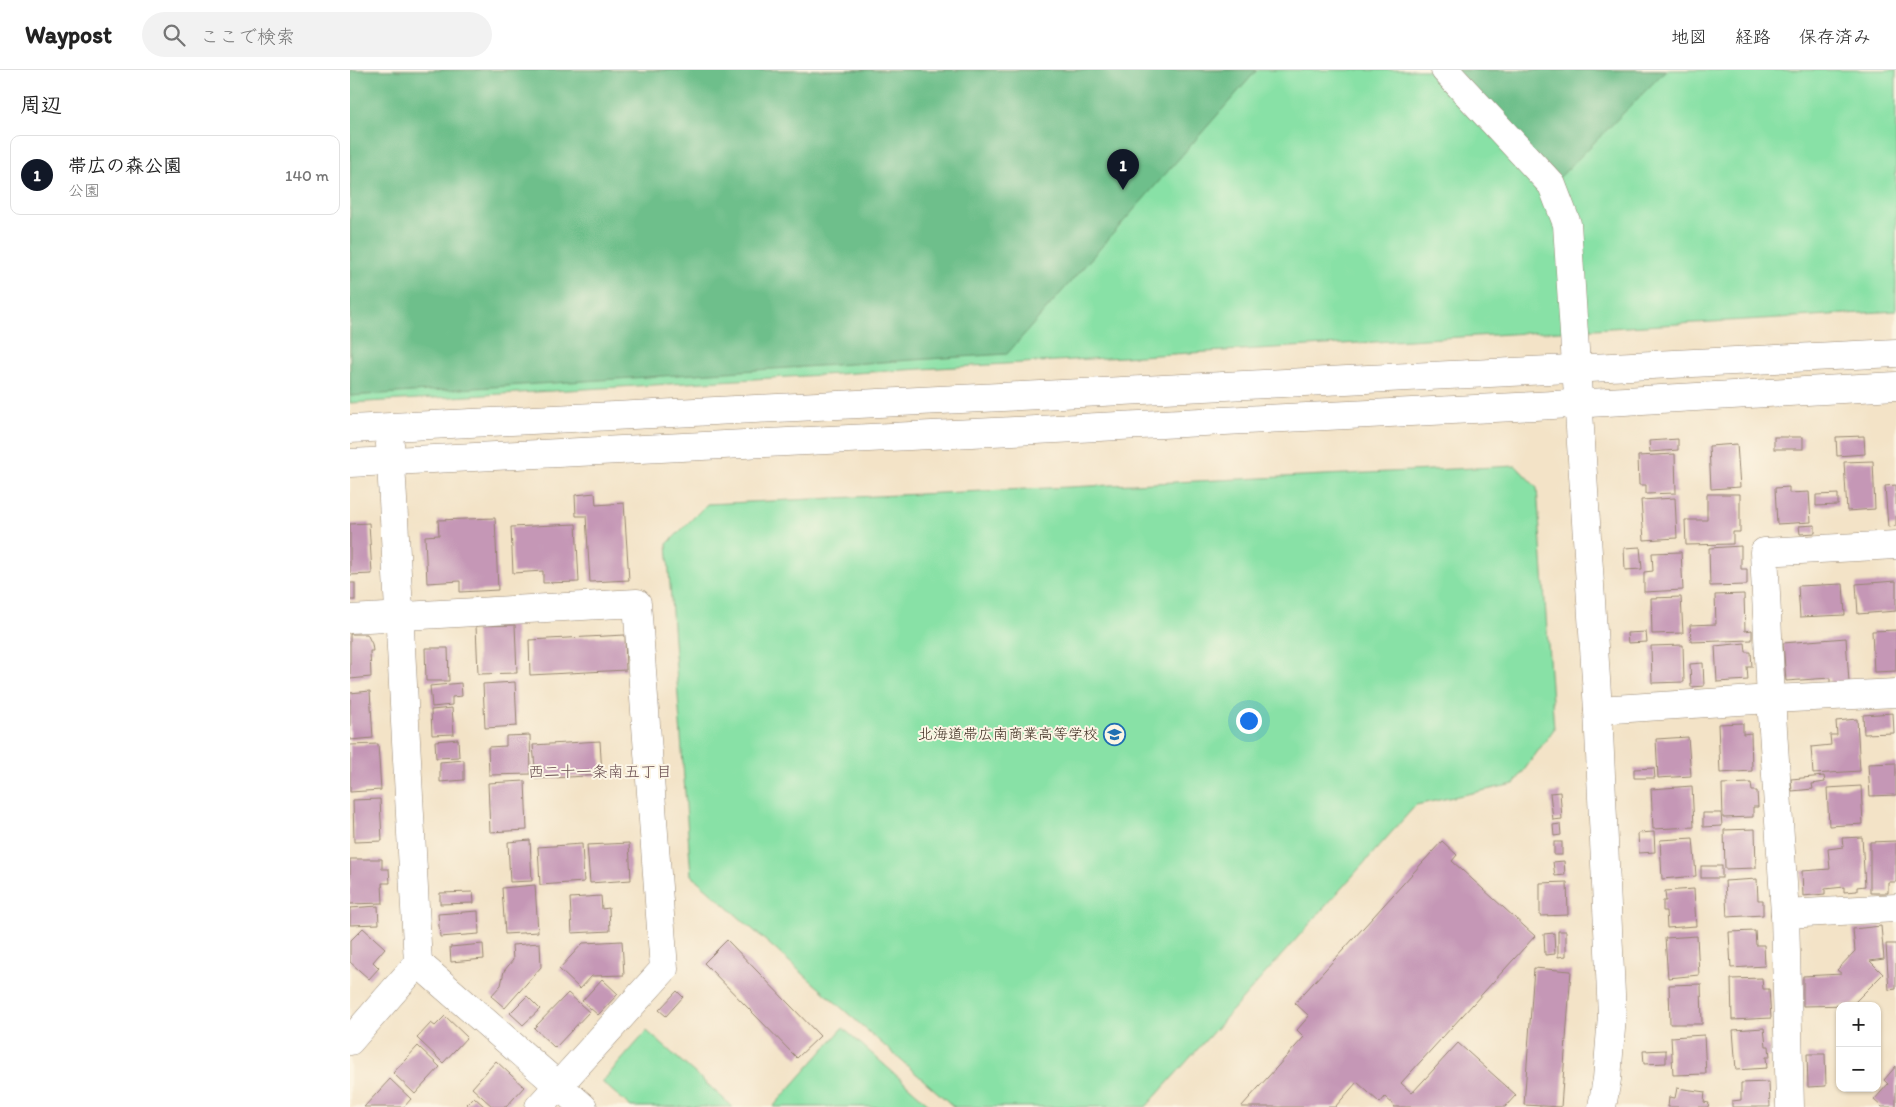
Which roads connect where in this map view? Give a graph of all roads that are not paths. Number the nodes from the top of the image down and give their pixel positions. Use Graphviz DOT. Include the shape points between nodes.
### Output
graph roads {
  1 [pos="1445,70"];
  2 [pos="1896,353"];
  3 [pos="1577,369"];
  4 [pos="1896,386"];
  5 [pos="1579,403"];
  6 [pos="389,427"];
  7 [pos="350,429"];
  8 [pos="391,461"];
  9 [pos="350,463"];
  10 [pos="1896,544"];
  11 [pos="399,616"];
  12 [pos="350,619"];
  13 [pos="1896,693"];
  14 [pos="1771,699"];
  15 [pos="1598,710"];
  16 [pos="1896,908"];
  17 [pos="1785,914"];
  18 [pos="418,964"];
  19 [pos="350,1041"];
  20 [pos="558,1084"];
  21 [pos="538,1107"];
  22 [pos="583,1107"];
  23 [pos="1602,1107"];
  24 [pos="1790,1107"];
  1 -- 3 [label="street" via="1552,185 1567,224"];
  2 -- 3 [label="street"];
  3 -- 5 [label="street"];
  3 -- 6 [label="street"];
  4 -- 5 [label="street"];
  5 -- 8 [label="street"];
  5 -- 15 [label="street"];
  6 -- 7 [label="street"];
  6 -- 8 [label="street"];
  8 -- 9 [label="street"];
  8 -- 11 [label="street"];
  10 -- 14 [label="street" via="1764,552"];
  11 -- 12 [label="street"];
  11 -- 18 [label="street"];
  11 -- 20 [label="street" via="637,603 664,969"];
  13 -- 14 [label="street"];
  14 -- 15 [label="street"];
  14 -- 17 [label="street"];
  15 -- 23 [label="street" via="1612,1016"];
  16 -- 17 [label="street"];
  17 -- 24 [label="street"];
  18 -- 19 [label="street"];
  18 -- 20 [label="street"];
  20 -- 21 [label="street"];
  20 -- 22 [label="street"];
}
